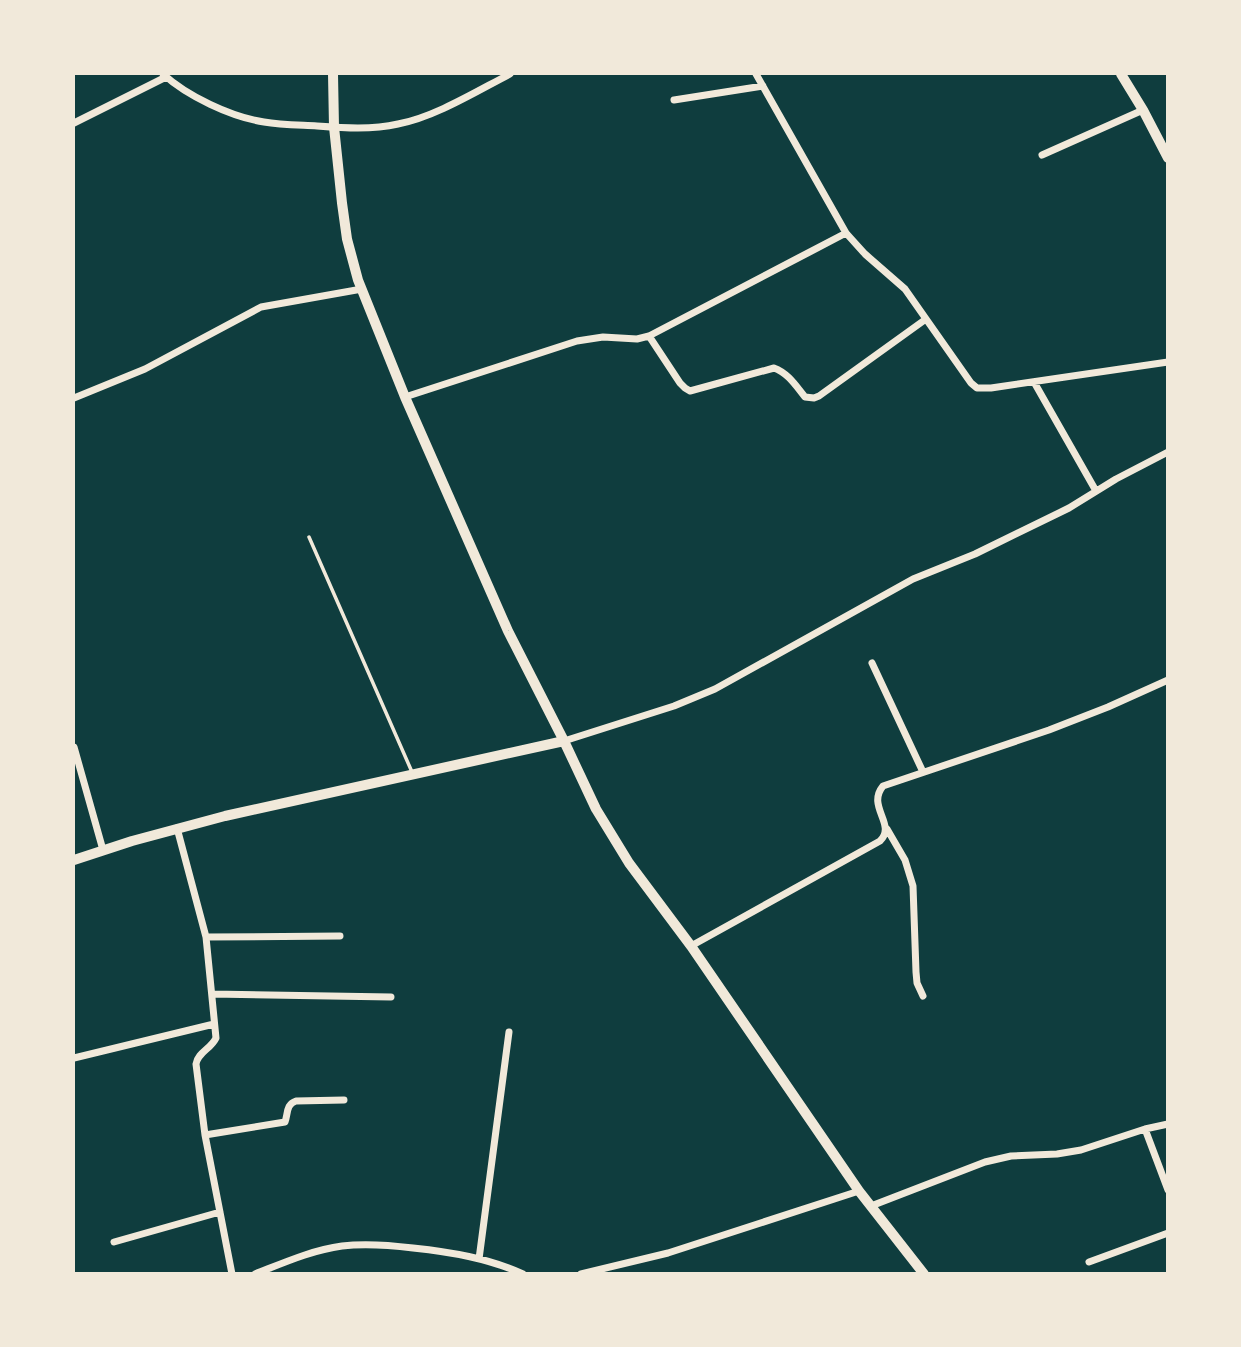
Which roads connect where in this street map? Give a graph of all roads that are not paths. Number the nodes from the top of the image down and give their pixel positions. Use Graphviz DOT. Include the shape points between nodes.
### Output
graph roads {
  1 [pos="333,74"];
  2 [pos="510,74"];
  3 [pos="756,74"];
  4 [pos="1121,74"];
  5 [pos="164,75"];
  6 [pos="763,86"];
  7 [pos="674,100"];
  8 [pos="1143,110"];
  9 [pos="74,123"];
  10 [pos="334,127"];
  11 [pos="1042,155"];
  12 [pos="1167,158"];
  13 [pos="846,233"];
  14 [pos="362,289"];
  15 [pos="926,319"];
  16 [pos="649,336"];
  17 [pos="1167,362"];
  18 [pos="1034,382"];
  19 [pos="405,397"];
  20 [pos="74,398"];
  21 [pos="1167,452"];
  22 [pos="1096,491"];
  23 [pos="309,537"];
  24 [pos="872,663"];
  25 [pos="1167,680"];
  26 [pos="564,741"];
  27 [pos="74,747"];
  28 [pos="923,772"];
  29 [pos="413,774"];
  30 [pos="177,828"];
  31 [pos="886,829"];
  32 [pos="103,850"];
  33 [pos="74,860"];
  34 [pos="341,936"];
  35 [pos="206,937"];
  36 [pos="691,946"];
  37 [pos="212,994"];
  38 [pos="923,996"];
  39 [pos="391,997"];
  40 [pos="214,1024"];
  41 [pos="509,1032"];
  42 [pos="74,1058"];
  43 [pos="344,1100"];
  44 [pos="1167,1124"];
  45 [pos="1145,1129"];
  46 [pos="205,1135"];
  47 [pos="1167,1190"];
  48 [pos="859,1191"];
  49 [pos="871,1206"];
  50 [pos="220,1212"];
  51 [pos="1167,1233"];
  52 [pos="114,1242"];
  53 [pos="479,1259"];
  54 [pos="1089,1262"];
  55 [pos="232,1273"];
  56 [pos="255,1273"];
  57 [pos="523,1273"];
  58 [pos="581,1273"];
  59 [pos="924,1273"];
  1 -- 10 [label="street"];
  2 -- 10 [label="street" via="399,124"];
  3 -- 6 [label="street"];
  4 -- 8 [label="main road"];
  5 -- 9 [label="street"];
  5 -- 10 [label="street" via="239,117"];
  6 -- 7 [label="street"];
  6 -- 13 [label="street"];
  8 -- 11 [label="street"];
  8 -- 12 [label="main road"];
  10 -- 14 [label="street" via="347,239"];
  13 -- 15 [label="street" via="905,289"];
  13 -- 16 [label="street"];
  14 -- 19 [label="street"];
  14 -- 20 [label="street" via="261,307 145,369"];
  15 -- 16 [label="street" via="814,398 805,397 787,375 774,368 690,391"];
  15 -- 18 [label="street" via="977,388"];
  16 -- 19 [label="street" via="577,341"];
  17 -- 18 [label="street"];
  18 -- 22 [label="street"];
  19 -- 26 [label="street" via="508,631"];
  21 -- 22 [label="street"];
  22 -- 26 [label="street" via="1069,509 913,579 715,689"];
  23 -- 29 [label="lane"];
  24 -- 28 [label="street"];
  25 -- 28 [label="street" via="1049,730"];
  26 -- 29 [label="street"];
  26 -- 36 [label="street" via="613,839"];
  27 -- 32 [label="street"];
  28 -- 31 [label="street" via="878,791 877,804"];
  29 -- 30 [label="street"];
  30 -- 32 [label="street"];
  30 -- 35 [label="street"];
  31 -- 36 [label="street" via="880,841"];
  31 -- 38 [label="street" via="905,860 913,886 916,972"];
  32 -- 33 [label="street"];
  34 -- 35 [label="street"];
  35 -- 37 [label="street"];
  36 -- 48 [label="street"];
  37 -- 39 [label="street"];
  37 -- 40 [label="street"];
  40 -- 42 [label="street"];
  40 -- 46 [label="street" via="216,1038 196,1064"];
  41 -- 53 [label="street"];
  43 -- 46 [label="street" via="291,1102 285,1122"];
  44 -- 45 [label="street"];
  45 -- 47 [label="street"];
  45 -- 49 [label="street" via="1081,1150 985,1162"];
  46 -- 50 [label="street"];
  48 -- 49 [label="street"];
  48 -- 58 [label="street" via="668,1253"];
  49 -- 59 [label="street"];
  50 -- 52 [label="street"];
  50 -- 55 [label="street"];
  51 -- 54 [label="street"];
  53 -- 56 [label="street" via="361,1244 317,1251"];
  53 -- 57 [label="street"];
}
